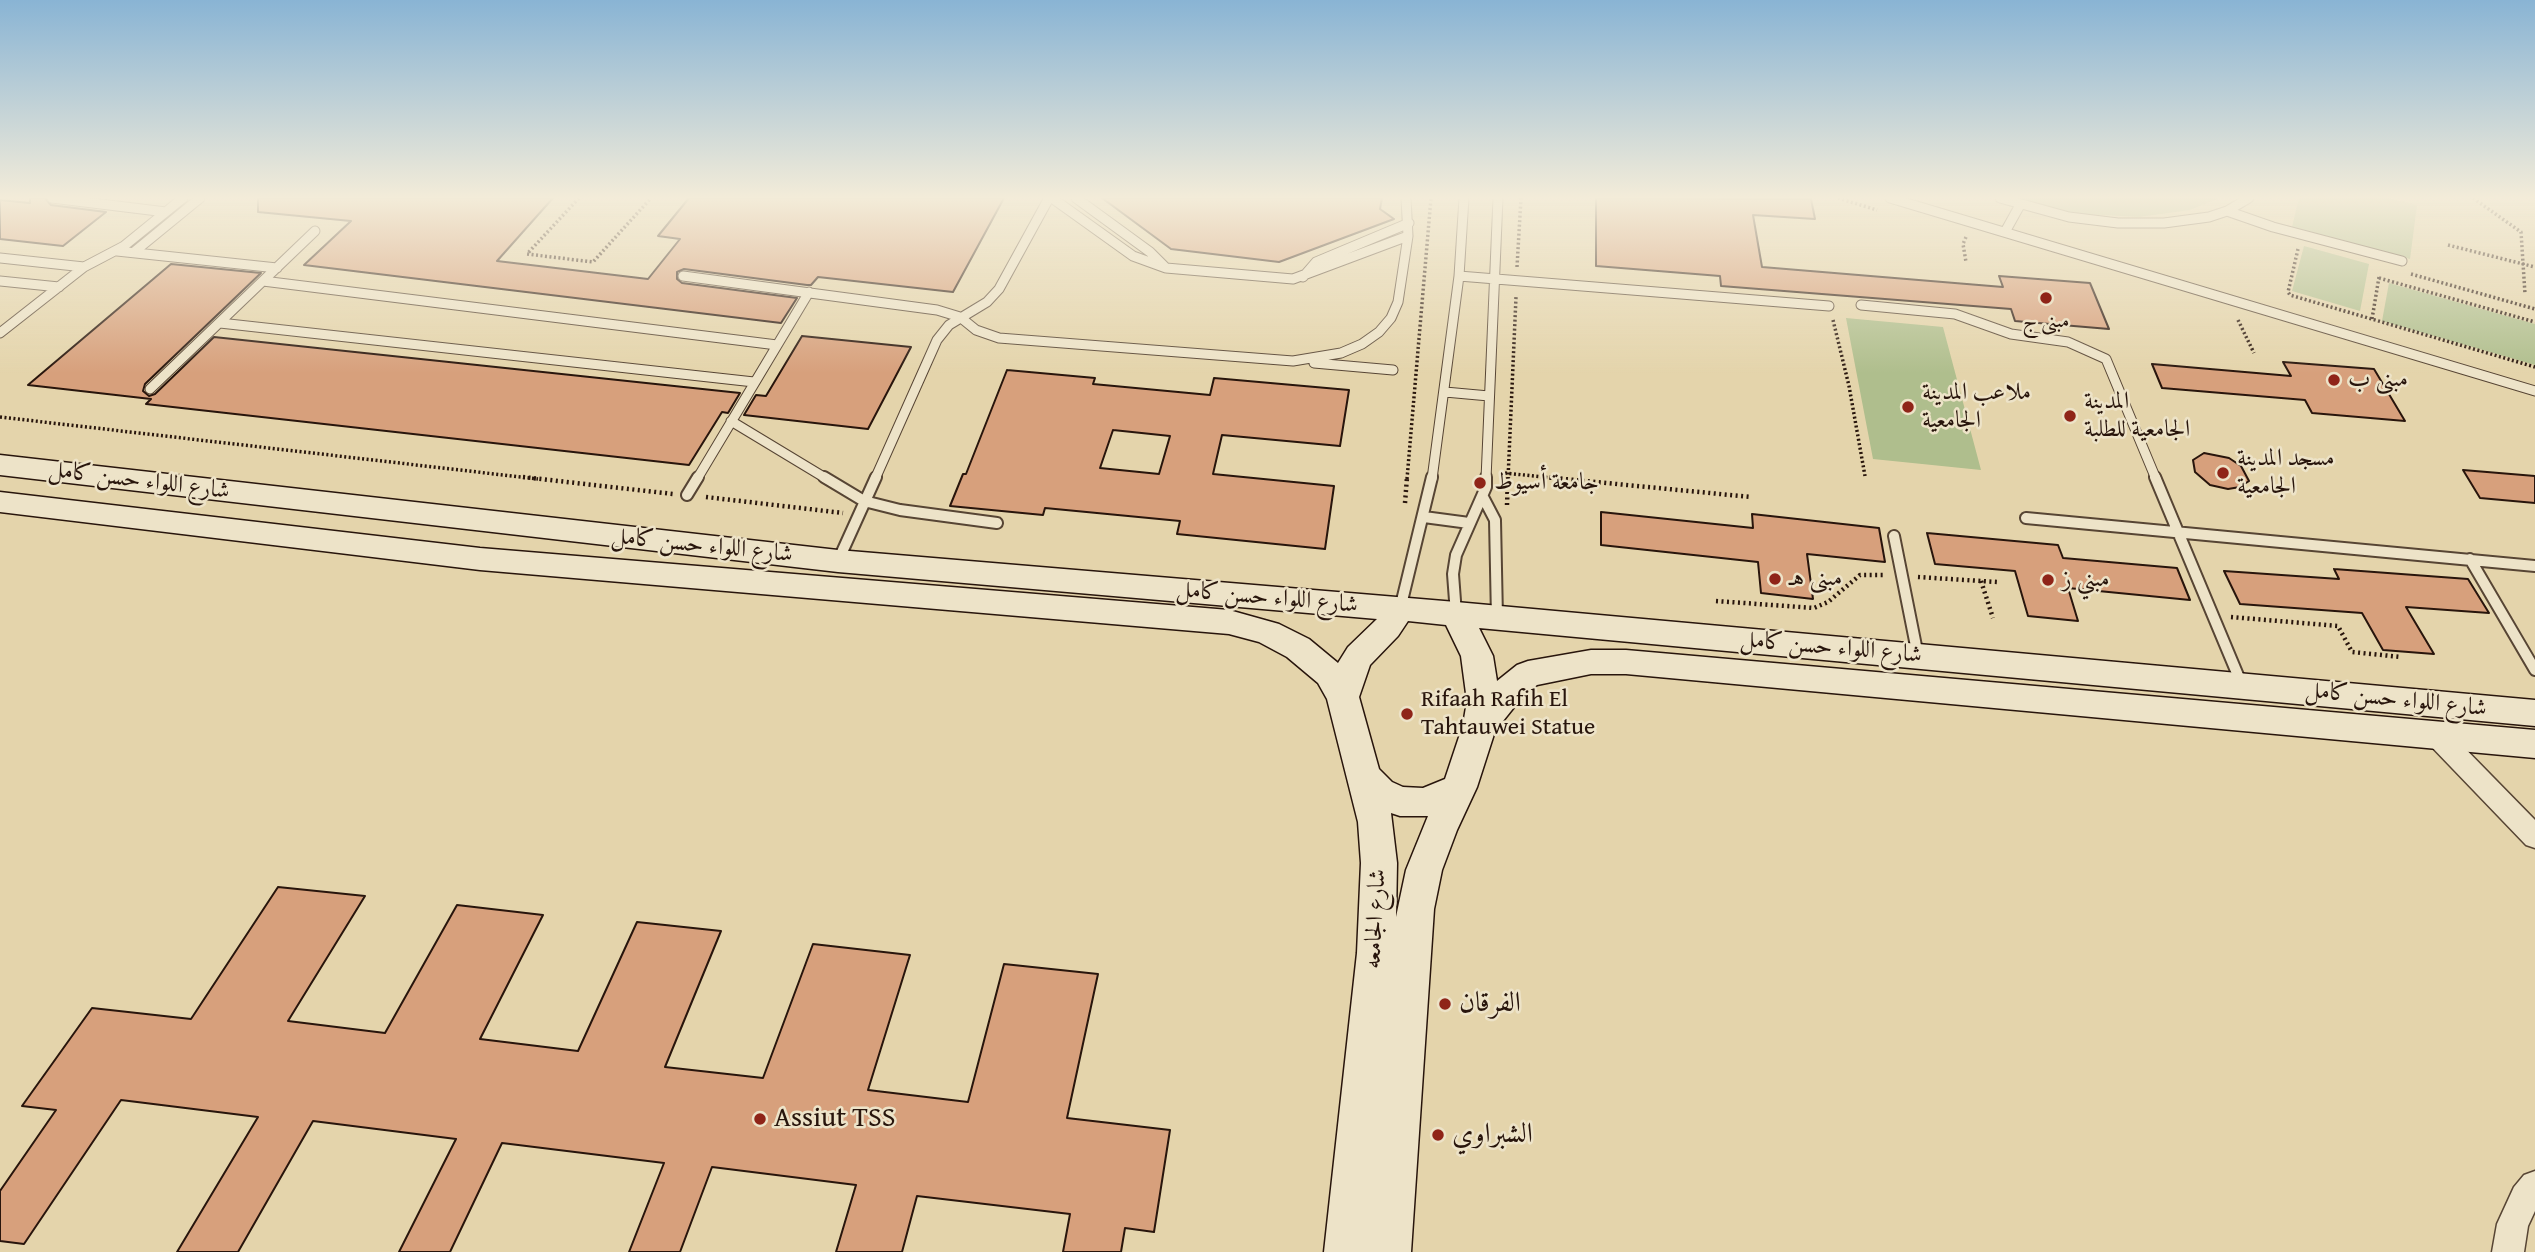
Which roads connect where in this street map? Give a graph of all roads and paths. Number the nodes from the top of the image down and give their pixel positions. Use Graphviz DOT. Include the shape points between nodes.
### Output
graph roads {
  1 [pos="106,256"];
  2 [pos="174,256"];
  3 [pos="289,256"];
  4 [pos="547,256"];
  5 [pos="598,256"];
  6 [pos="1018,256"];
  7 [pos="1132,256"];
  8 [pos="1154,256"];
  9 [pos="1329,256"];
  10 [pos="1356,256"];
  11 [pos="1405,256"];
  12 [pos="1426,256"];
  13 [pos="1460,256"];
  14 [pos="1495,256"];
  15 [pos="1518,256"];
  16 [pos="1965,256"];
  17 [pos="2086,256"];
  18 [pos="2296,256"];
  19 [pos="2385,256"];
  20 [pos="2494,256"];
  21 [pos="2523,256"];
  22 [pos="0,258"];
  23 [pos="2402,261"];
  24 [pos="1966,262"];
  25 [pos="2524,264"];
  26 [pos="2381,266"];
  27 [pos="84,267"];
  28 [pos="2535,267"];
  29 [pos="277,268"];
  30 [pos="1166,268"];
  31 [pos="2407,273"];
  32 [pos="683,276"];
  33 [pos="1459,276"];
  34 [pos="1303,277"];
  35 [pos="2379,278"];
  36 [pos="1494,279"];
  37 [pos="0,281"];
  38 [pos="263,281"];
  39 [pos="1517,281"];
  40 [pos="59,286"];
  41 [pos="809,292"];
  42 [pos="2525,294"];
  43 [pos="1861,305"];
  44 [pos="1829,306"];
  45 [pos="2535,309"];
  46 [pos="960,317"];
  47 [pos="2237,319"];
  48 [pos="2372,319"];
  49 [pos="2535,322"];
  50 [pos="219,323"];
  51 [pos="0,333"];
  52 [pos="777,345"];
  53 [pos="2254,353"];
  54 [pos="1293,361"];
  55 [pos="2535,368"];
  56 [pos="1393,370"];
  57 [pos="754,382"];
  58 [pos="150,389"];
  59 [pos="2535,391"];
  60 [pos="1445,392"];
  61 [pos="1489,396"];
  62 [pos="0,418"];
  63 [pos="731,421"];
  64 [pos="0,465"];
  65 [pos="1487,472"];
  66 [pos="1508,474"];
  67 [pos="1865,476"];
  68 [pos="687,495"];
  69 [pos="1483,496"];
  70 [pos="1751,497"];
  71 [pos="864,501"];
  72 [pos="0,502"];
  73 [pos="1405,505"];
  74 [pos="1506,510"];
  75 [pos="858,515"];
  76 [pos="1424,517"];
  77 [pos="2026,518"];
  78 [pos="997,523"];
  79 [pos="1469,523"];
  80 [pos="506,524"];
  81 [pos="2178,532"];
  82 [pos="1894,536"];
  83 [pos="480,559"];
  84 [pos="2470,559"];
  85 [pos="838,561"];
  86 [pos="2535,566"];
  87 [pos="1902,576"];
  88 [pos="1981,581"];
  89 [pos="1997,582"];
  90 [pos="1716,601"];
  91 [pos="1400,609"];
  92 [pos="1456,614"];
  93 [pos="2213,615"];
  94 [pos="1497,618"];
  95 [pos="1993,618"];
  96 [pos="1918,656"];
  97 [pos="2401,657"];
  98 [pos="2535,670"];
  99 [pos="2242,685"];
  100 [pos="2281,689"];
  101 [pos="1343,697"];
  102 [pos="2535,713"];
  103 [pos="2299,722"];
  104 [pos="1480,725"];
  105 [pos="2436,735"];
  106 [pos="2535,744"];
  107 [pos="1366,778"];
  108 [pos="1460,787"];
  109 [pos="2526,820"];
  110 [pos="2535,837"];
  111 [pos="1379,863"];
  112 [pos="1424,870"];
  113 [pos="2535,1186"];
  114 [pos="1346,1252"];
  115 [pos="1388,1252"];
  116 [pos="2508,1252"];
  1 -- 27 [label="lane"];
  2 -- 29 [label="lane"];
  3 -- 29 [label="lane"];
  4 -- 5 [label="path" via="593,262"];
  6 -- 46 [label="lane" via="999,289 980,307"];
  7 -- 30 [label="lane"];
  8 -- 30 [label="lane"];
  9 -- 34 [label="lane" via="1316,262"];
  10 -- 34 [label="lane"];
  11 -- 54 [label="lane" via="1398,302 1379,332 1341,353"];
  12 -- 73 [label="path"];
  13 -- 33 [label="lane"];
  14 -- 36 [label="lane"];
  15 -- 39 [label="path"];
  16 -- 24 [label="path"];
  17 -- 59 [label="lane"];
  18 -- 48 [label="path" via="2288,294"];
  19 -- 23 [label="lane"];
  20 -- 25 [label="path"];
  21 -- 25 [label="path"];
  22 -- 27 [label="lane"];
  25 -- 28 [label="path"];
  25 -- 42 [label="path"];
  26 -- 35 [label="path"];
  27 -- 40 [label="lane"];
  29 -- 38 [label="lane"];
  30 -- 34 [label="lane" via="1282,280"];
  31 -- 45 [label="path"];
  32 -- 41 [label="lane"];
  33 -- 36 [label="lane"];
  33 -- 60 [label="lane"];
  35 -- 48 [label="path"];
  35 -- 49 [label="path"];
  36 -- 39 [label="lane"];
  36 -- 61 [label="lane"];
  37 -- 40 [label="lane"];
  38 -- 50 [label="lane"];
  38 -- 52 [label="lane"];
  39 -- 44 [label="lane"];
  39 -- 66 [label="path"];
  40 -- 51 [label="lane"];
  41 -- 46 [label="lane"];
  41 -- 52 [label="lane"];
  43 -- 81 [label="lane" via="1955,314 2011,334 2068,342 2106,359"];
  44 -- 67 [label="path"];
  46 -- 54 [label="lane" via="976,330 999,338"];
  46 -- 71 [label="lane" via="937,340"];
  47 -- 53 [label="path"];
  48 -- 55 [label="path"];
  50 -- 57 [label="lane"];
  50 -- 58 [label="lane"];
  52 -- 57 [label="lane"];
  54 -- 56 [label="lane"];
  57 -- 63 [label="lane"];
  60 -- 61 [label="lane"];
  60 -- 76 [label="lane"];
  61 -- 65 [label="lane"];
  62 -- 68 [label="path"];
  63 -- 68 [label="lane"];
  63 -- 71 [label="lane"];
  64 -- 80 [label="main road, شارع اللواء حسن كامل"];
  65 -- 66 [label="path"];
  65 -- 69 [label="lane"];
  66 -- 70 [label="path"];
  66 -- 74 [label="path"];
  68 -- 75 [label="path"];
  69 -- 79 [label="lane"];
  69 -- 94 [label="lane" via="1495,520"];
  71 -- 75 [label="lane"];
  71 -- 78 [label="lane"];
  72 -- 83 [label="main road, شارع اللواء حسن كامل"];
  75 -- 85 [label="lane"];
  76 -- 79 [label="lane"];
  76 -- 91 [label="lane"];
  77 -- 81 [label="lane"];
  79 -- 92 [label="lane" via="1453,574"];
  80 -- 83 [label="main road"];
  80 -- 85 [label="main road, شارع اللواء حسن كامل"];
  81 -- 84 [label="lane"];
  81 -- 93 [label="lane"];
  82 -- 87 [label="lane"];
  83 -- 101 [label="main road, شارع اللواء حسن كامل" via="1228,622 1268,632 1298,649 1329,674"];
  84 -- 86 [label="lane"];
  84 -- 98 [label="lane"];
  85 -- 91 [label="main road, شارع اللواء حسن كامل"];
  87 -- 88 [label="path"];
  87 -- 90 [label="path" via="1860,575 1814,608"];
  87 -- 96 [label="lane"];
  88 -- 89 [label="path"];
  88 -- 95 [label="path"];
  91 -- 92 [label="main road, شارع اللواء حسن كامل"];
  91 -- 101 [label="main road" via="1359,656"];
  92 -- 94 [label="main road, شارع اللواء حسن كامل"];
  92 -- 104 [label="main road, شارع الجامعه" via="1482,678"];
  93 -- 97 [label="path" via="2338,626 2352,652"];
  93 -- 99 [label="lane"];
  94 -- 96 [label="main road, شارع اللواء حسن كامل"];
  96 -- 99 [label="main road, شارع اللواء حسن كامل"];
  99 -- 100 [label="main road, شارع اللواء حسن كامل"];
  100 -- 102 [label="main road, شارع اللواء حسن كامل"];
  100 -- 103 [label="main road"];
  101 -- 107 [label="main road, شارع الجامعه"];
  103 -- 104 [label="main road, شارع اللواء حسن كامل" via="1591,662 1528,674"];
  103 -- 105 [label="main road, شارع اللواء حسن كامل"];
  104 -- 108 [label="main road, شارع الجامعه"];
  105 -- 106 [label="main road, شارع اللواء حسن كامل"];
  105 -- 109 [label="street"];
  107 -- 108 [label="main road" via="1380,792 1400,801 1423,803"];
  107 -- 111 [label="main road, شارع الجامعه"];
  108 -- 112 [label="main road, شارع الجامعه"];
  109 -- 110 [label="street"];
  111 -- 112 [label="main road"];
  111 -- 114 [label="main road, شارع الجامعه" via="1376,953"];
  112 -- 115 [label="main road, شارع الجامعه" via="1415,909"];
  113 -- 116 [label="street" via="2513,1224"];
}
